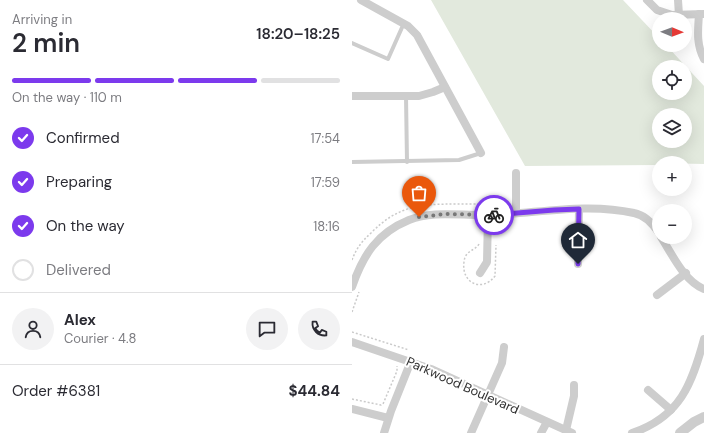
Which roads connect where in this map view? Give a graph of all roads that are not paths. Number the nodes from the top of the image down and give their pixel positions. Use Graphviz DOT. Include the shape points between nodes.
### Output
graph roads {
  1 [pos="360,0"];
  2 [pos="647,0"];
  3 [pos="678,0"];
  4 [pos="663,12"];
  5 [pos="679,12"];
  6 [pos="701,14"];
  7 [pos="406,24"];
  8 [pos="352,43"];
  9 [pos="704,59"];
  10 [pos="445,87"];
  11 [pos="352,96"];
  12 [pos="406,96"];
  13 [pos="481,153"];
  14 [pos="352,162"];
  15 [pos="407,162"];
  16 [pos="516,173"];
  17 [pos="579,209"];
  18 [pos="516,212"];
  19 [pos="488,215"];
  20 [pos="652,225"];
  21 [pos="665,244"];
  22 [pos="578,264"];
  23 [pos="480,273"];
  24 [pos="686,273"];
  25 [pos="356,288"];
  26 [pos="704,289"];
  27 [pos="657,296"];
  28 [pos="704,340"];
  29 [pos="352,342"];
  30 [pos="504,347"];
  31 [pos="411,361"];
  32 [pos="574,385"];
  33 [pos="648,390"];
  34 [pos="487,395"];
  35 [pos="352,409"];
  36 [pos="671,410"];
  37 [pos="704,417"];
  38 [pos="388,418"];
  39 [pos="547,422"];
  40 [pos="569,432"];
  41 [pos="384,433"];
  42 [pos="472,433"];
  43 [pos="541,433"];
  44 [pos="632,433"];
  45 [pos="680,433"];
  1 -- 7 [label="street"];
  2 -- 4 [label="street"];
  3 -- 5 [label="street"];
  6 -- 9 [label="street" via="698,40 699,50"];
  7 -- 8 [label="lane" via="388,59"];
  7 -- 10 [label="street" via="417,35"];
  10 -- 12 [label="street" via="426,94"];
  10 -- 13 [label="street"];
  11 -- 12 [label="street"];
  12 -- 15 [label="lane"];
  13 -- 15 [label="lane" via="459,160"];
  14 -- 15 [label="lane"];
  16 -- 18 [label="street"];
  17 -- 18 [label="street"];
  17 -- 20 [label="street" via="611,209 635,213"];
  17 -- 22 [label="street"];
  18 -- 19 [label="street"];
  19 -- 23 [label="street" via="487,262"];
  19 -- 25 [label="street" via="430,215 397,226 371,247 362,263"];
  21 -- 24 [label="street" via="679,267"];
  24 -- 26 [label="street"];
  24 -- 27 [label="street"];
  28 -- 36 [label="street" via="688,387"];
  29 -- 31 [label="street, Parkwood Boulevard"];
  30 -- 34 [label="street" via="502,362"];
  31 -- 34 [label="street, Parkwood Boulevard"];
  31 -- 38 [label="street"];
  32 -- 40 [label="street"];
  33 -- 36 [label="street"];
  34 -- 39 [label="street, Parkwood Boulevard"];
  34 -- 42 [label="street"];
  35 -- 38 [label="street"];
  36 -- 44 [label="street" via="651,425"];
  37 -- 45 [label="street"];
  38 -- 41 [label="street"];
  39 -- 40 [label="street, Parkwood Boulevard"];
  39 -- 43 [label="street"];
}
